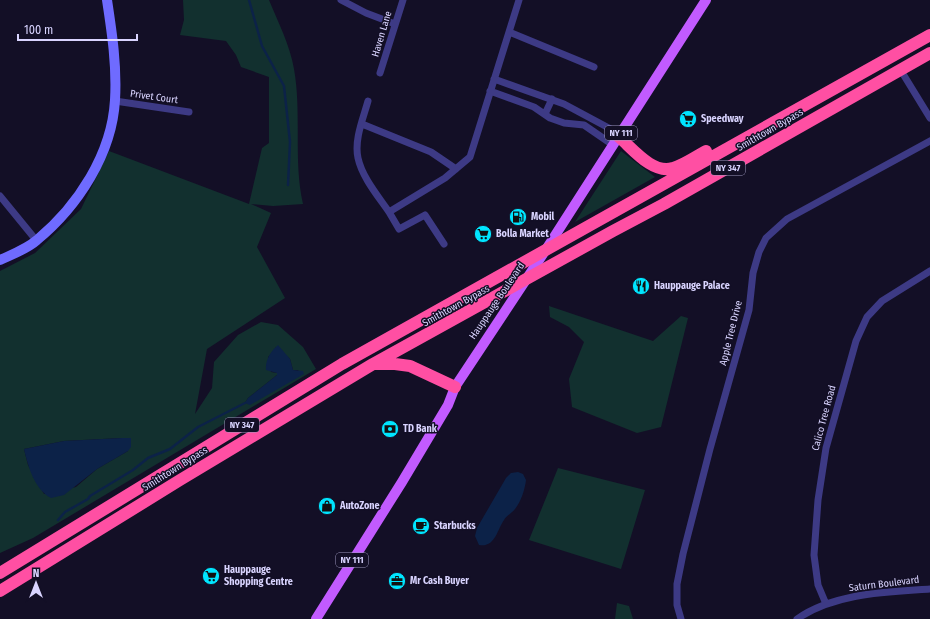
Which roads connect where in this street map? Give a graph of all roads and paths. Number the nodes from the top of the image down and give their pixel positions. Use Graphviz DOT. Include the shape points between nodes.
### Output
graph roads {
  1 [pos="107,0"];
  2 [pos="341,0"];
  3 [pos="402,0"];
  4 [pos="519,0"];
  5 [pos="706,0"];
  6 [pos="395,24"];
  7 [pos="509,32"];
  8 [pos="930,35"];
  9 [pos="930,53"];
  10 [pos="594,68"];
  11 [pos="900,69"];
  12 [pos="380,73"];
  13 [pos="494,79"];
  14 [pos="490,90"];
  15 [pos="552,100"];
  16 [pos="368,101"];
  17 [pos="115,102"];
  18 [pos="189,112"];
  19 [pos="545,114"];
  20 [pos="930,118"];
  21 [pos="362,124"];
  22 [pos="618,139"];
  23 [pos="930,141"];
  24 [pos="739,142"];
  25 [pos="456,169"];
  26 [pos="0,196"];
  27 [pos="389,212"];
  28 [pos="36,240"];
  29 [pos="444,244"];
  30 [pos="547,248"];
  31 [pos="0,260"];
  32 [pos="930,271"];
  33 [pos="525,281"];
  34 [pos="373,364"];
  35 [pos="455,387"];
  36 [pos="0,573"];
  37 [pos="930,589"];
  38 [pos="0,591"];
  39 [pos="826,604"];
  40 [pos="316,619"];
  41 [pos="681,619"];
  42 [pos="797,619"];
  1 -- 17 [label="street" via="116,64"];
  2 -- 6 [label="street"];
  3 -- 6 [label="street, Haven Lane"];
  4 -- 7 [label="street"];
  5 -- 22 [label="main road, Hauppauge Boulevard / NY 111"];
  6 -- 12 [label="street, Haven Lane"];
  7 -- 10 [label="street"];
  7 -- 13 [label="street"];
  8 -- 24 [label="highway, Smithtown Bypass / NY 347"];
  9 -- 11 [label="highway, Smithtown Bypass / NY 347"];
  11 -- 20 [label="street"];
  11 -- 33 [label="highway, Smithtown Bypass / NY 347"];
  13 -- 14 [label="street"];
  13 -- 15 [label="street"];
  14 -- 19 [label="street" via="534,106"];
  14 -- 25 [label="street" via="470,157"];
  15 -- 19 [label="street"];
  15 -- 22 [label="street" via="587,115"];
  16 -- 21 [label="street"];
  17 -- 18 [label="street, Privet Court"];
  17 -- 28 [label="street" via="110,130 94,172 64,215"];
  19 -- 22 [label="street" via="564,123 584,125"];
  21 -- 25 [label="street" via="431,152"];
  21 -- 27 [label="street" via="358,139 358,159 365,176"];
  22 -- 24 [label="highway" via="647,161 666,169 730,141"];
  22 -- 30 [label="main road, Hauppauge Boulevard / NY 111"];
  23 -- 41 [label="street, Apple Tree Drive" via="787,219 766,238 752,273 749,310 683,554 678,584"];
  24 -- 30 [label="highway, Smithtown Bypass / NY 347"];
  25 -- 27 [label="street"];
  26 -- 28 [label="street"];
  27 -- 29 [label="street" via="399,229 425,216"];
  28 -- 31 [label="street"];
  30 -- 33 [label="main road, Hauppauge Boulevard / NY 111"];
  30 -- 36 [label="highway, Smithtown Bypass / NY 347" via="342,364"];
  32 -- 39 [label="street, Calico Tree Road" via="882,301 867,317 856,341 826,448 815,526 814,555 818,585"];
  33 -- 34 [label="highway, Smithtown Bypass / NY 347"];
  33 -- 35 [label="main road, Hauppauge Boulevard / NY 111"];
  34 -- 35 [label="highway" via="410,366"];
  34 -- 38 [label="highway, Smithtown Bypass / NY 347"];
  35 -- 40 [label="main road, Hauppauge Boulevard / NY 111" via="448,405"];
  37 -- 39 [label="street, Saturn Boulevard" via="884,592"];
  39 -- 42 [label="street, Saturn Boulevard"];
}
